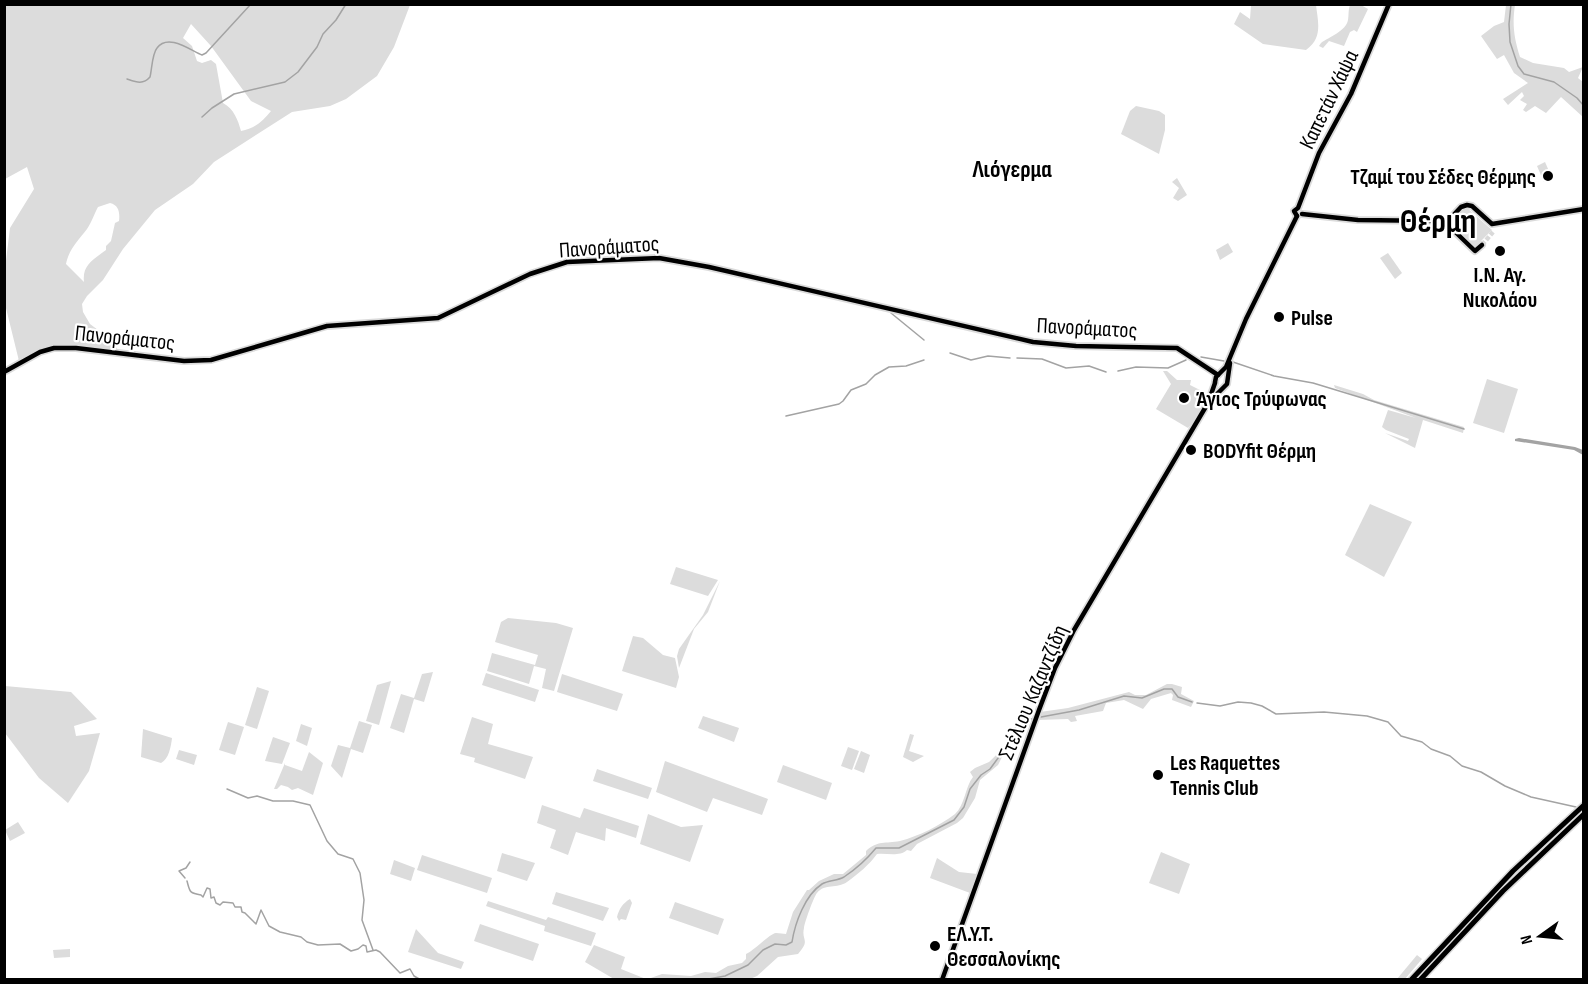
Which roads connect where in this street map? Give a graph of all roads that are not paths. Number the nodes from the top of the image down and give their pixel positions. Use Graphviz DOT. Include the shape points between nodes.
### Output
graph roads {
  1 [pos="1389,4"];
  2 [pos="1584,209"];
  3 [pos="1299,215"];
  4 [pos="1446,224"];
  5 [pos="1494,224"];
  6 [pos="1493,232"];
  7 [pos="1482,245"];
  8 [pos="1191,358"];
  9 [pos="1229,362"];
  10 [pos="4,372"];
  11 [pos="1218,375"];
  12 [pos="1227,380"];
  13 [pos="1215,383"];
  14 [pos="1222,387"];
  15 [pos="1208,403"];
  16 [pos="1584,805"];
  17 [pos="1584,814"];
  18 [pos="1435,957"];
  19 [pos="942,980"];
  20 [pos="1411,980"];
  21 [pos="1420,980"];
  1 -- 3 [label="main road, Καπετάν Χάψα" via="1353,90 1294,211"];
  2 -- 5 [label="main road"];
  3 -- 4 [label="main road"];
  3 -- 9 [label="main road" via="1237,338"];
  4 -- 5 [label="main road" via="1469,205"];
  4 -- 7 [label="main road" via="1475,251"];
  5 -- 6 [label="main road"];
  8 -- 10 [label="main road, Πανοράματος" via="1174,348 1033,342 699,265 649,258 556,265 438,318 327,326 215,360 184,361 57,347"];
  8 -- 11 [label="main road, Πανοράματος"];
  8 -- 13 [label="main road, Πανοράματος"];
  9 -- 11 [label="main road"];
  9 -- 12 [label="main road"];
  11 -- 12 [label="main road"];
  11 -- 13 [label="main road"];
  12 -- 14 [label="main road"];
  13 -- 14 [label="main road"];
  13 -- 15 [label="main road, Στέλιου Καζαντζίδη"];
  14 -- 15 [label="main road, Στέλιου Καζαντζίδη"];
  15 -- 19 [label="main road, Στέλιου Καζαντζίδη" via="1059,659"];
  16 -- 18 [label="highway" via="1513,870"];
  17 -- 18 [label="highway"];
  18 -- 20 [label="highway"];
  18 -- 21 [label="highway"];
}
